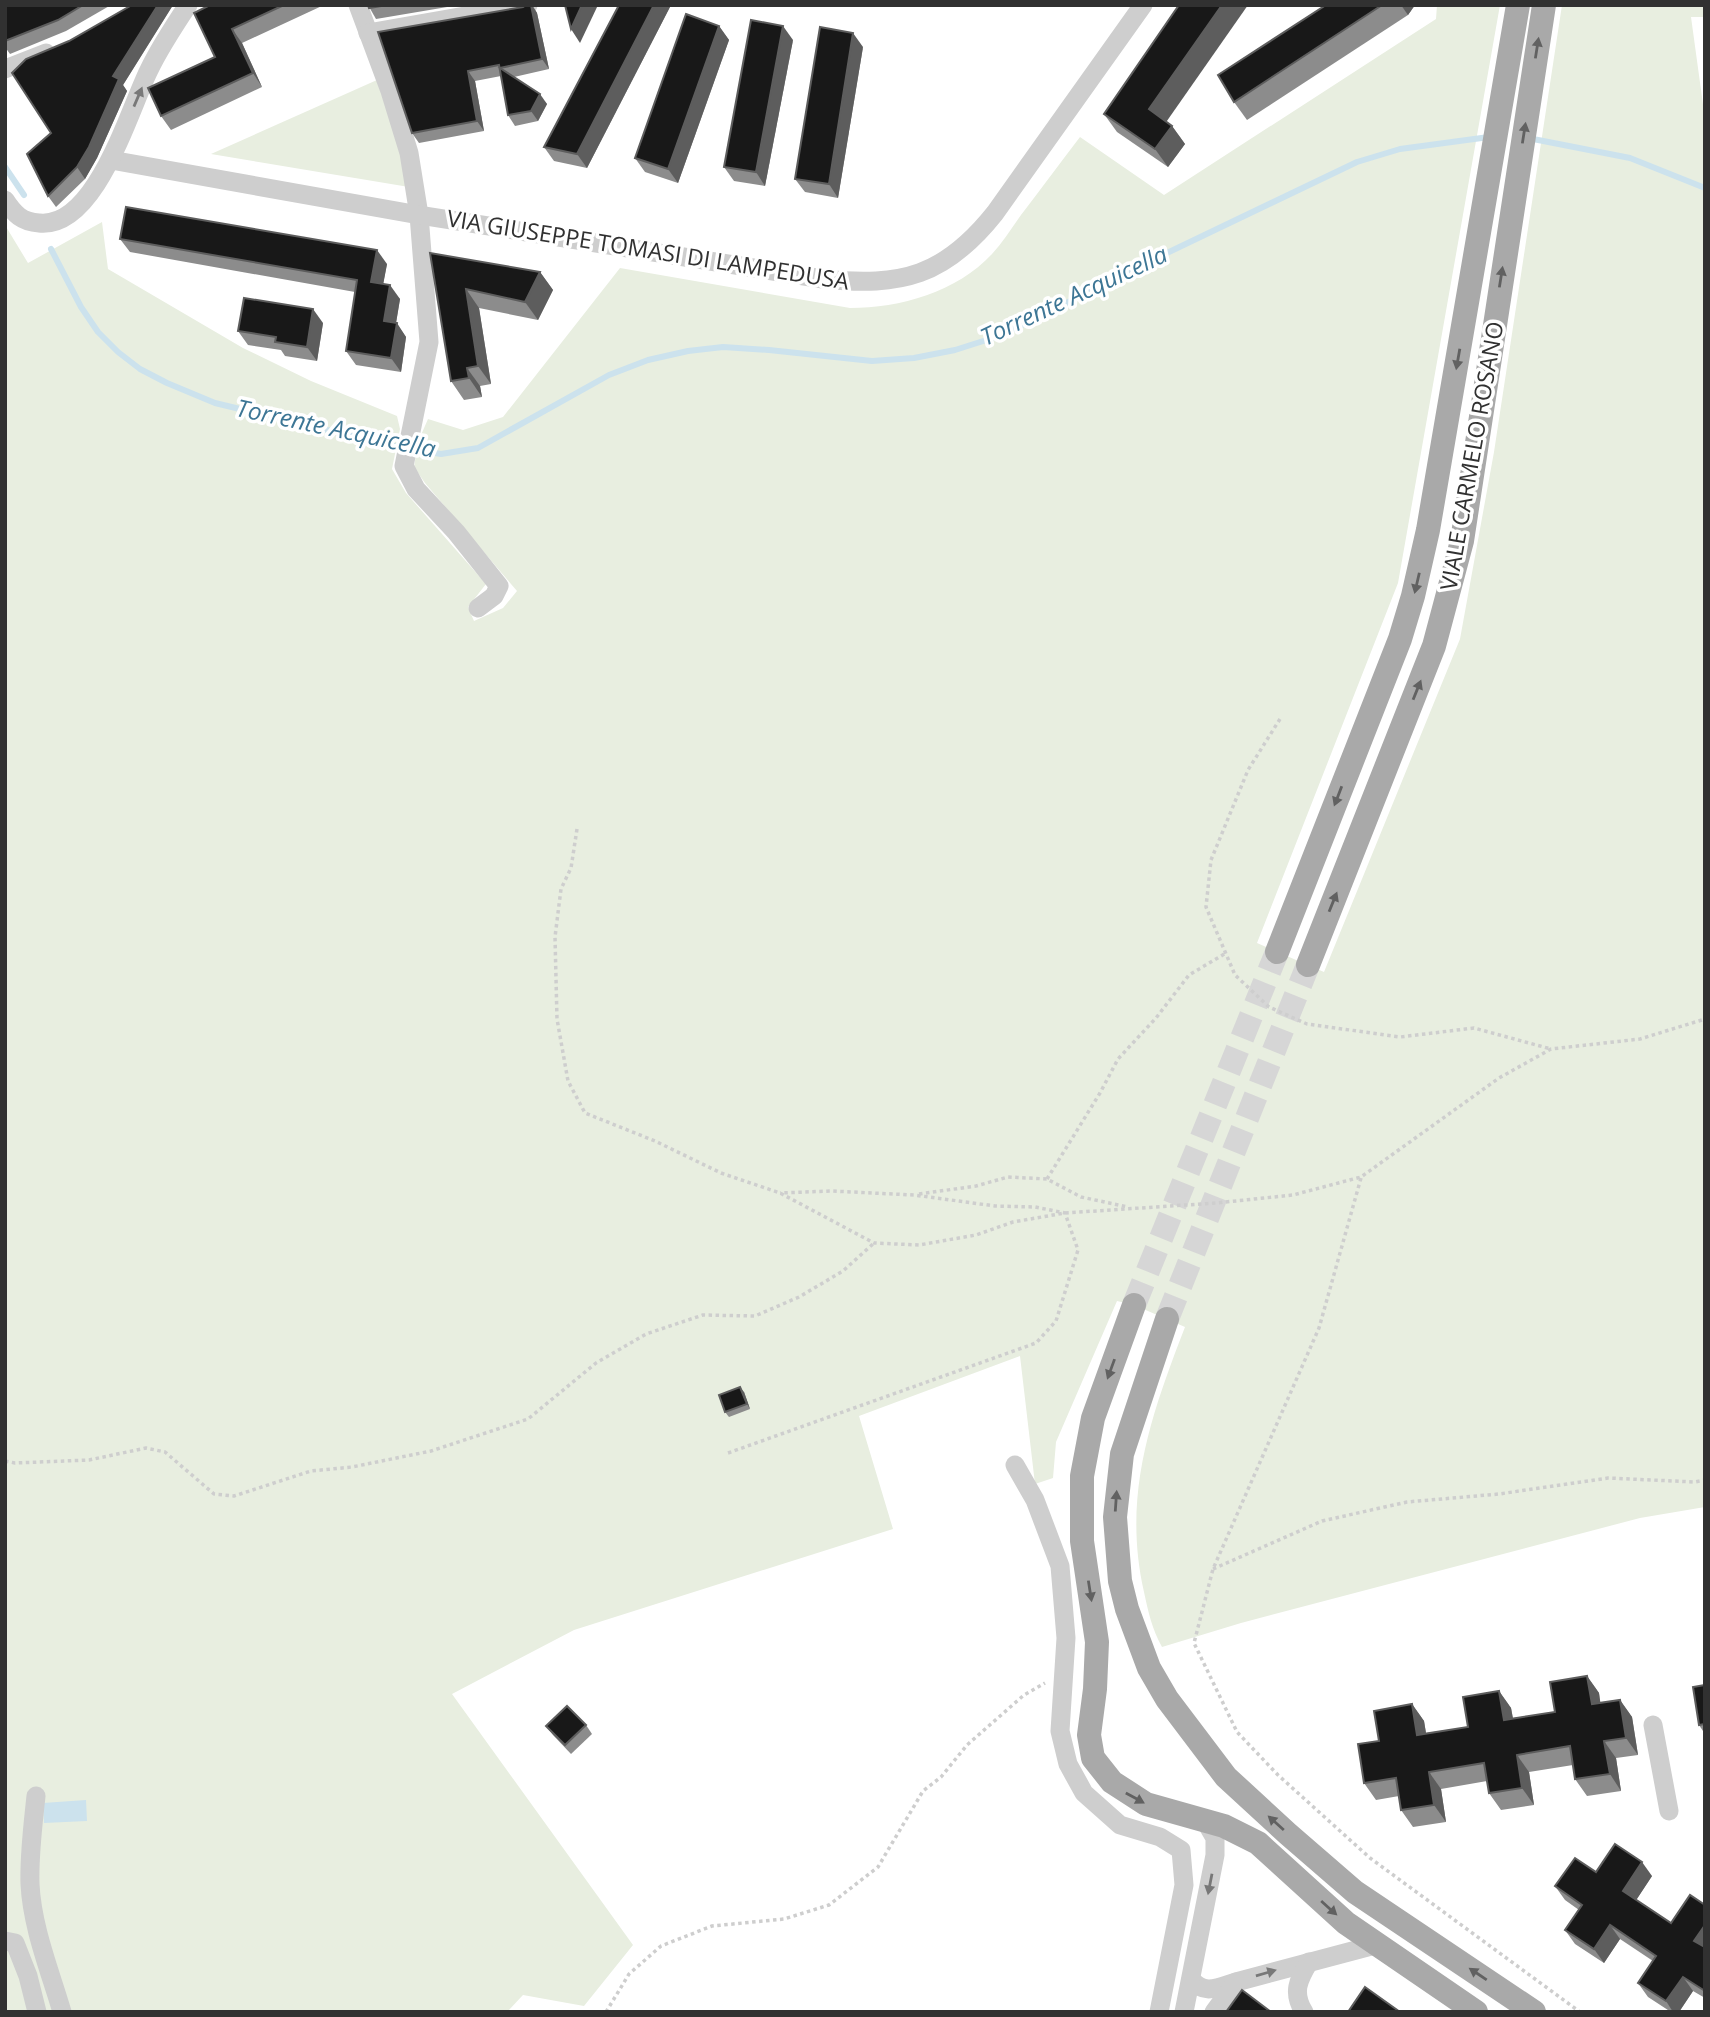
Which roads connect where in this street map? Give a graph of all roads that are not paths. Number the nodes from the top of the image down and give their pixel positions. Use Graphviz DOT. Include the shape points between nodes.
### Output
graph roads {
  1 [pos="188,5"];
  2 [pos="358,5"];
  3 [pos="528,5"];
  4 [pos="1143,5"];
  5 [pos="1518,5"];
  6 [pos="1545,5"];
  7 [pos="368,33"];
  8 [pos="62,46"];
  9 [pos="5,69"];
  10 [pos="111,160"];
  11 [pos="5,200"];
  12 [pos="419,215"];
  13 [pos="478,608"];
  14 [pos="1277,952"];
  15 [pos="1308,965"];
  16 [pos="1134,1305"];
  17 [pos="1167,1319"];
  18 [pos="1015,1465"];
  19 [pos="1653,1725"];
  20 [pos="36,1796"];
  21 [pos="1669,1811"];
  22 [pos="1204,1819"];
  23 [pos="5,1941"];
  24 [pos="1374,1945"];
  25 [pos="1309,1962"];
  26 [pos="1191,1979"];
  27 [pos="1236,1982"];
  28 [pos="37,2012"];
  29 [pos="62,2012"];
  30 [pos="1159,2012"];
  31 [pos="1184,2012"];
  32 [pos="1214,2012"];
  33 [pos="1304,2012"];
  34 [pos="1476,2012"];
  35 [pos="1534,2012"];
  10 -- 1 [label="street, one-way" via="148,71"];
  2 -- 7 [label="street"];
  3 -- 7 [label="street"];
  4 -- 12 [label="street, VIA GIUSEPPE TOMASI DI LAMPEDUSA" via="976,237 932,268 900,279 863,283 823,279"];
  5 -- 14 [label="main road, VIALE CARMELO ROSANO, one-way" via="1413,596"];
  15 -- 6 [label="main road, VIALE CARMELO ROSANO, one-way" via="1434,646 1462,541"];
  7 -- 12 [label="street" via="409,153"];
  8 -- 9 [label="street"];
  10 -- 11 [label="street" via="69,216 43,224 21,219"];
  10 -- 12 [label="street, VIA GIUSEPPE TOMASI DI LAMPEDUSA"];
  12 -- 13 [label="street" via="429,342 404,466 416,489 499,586"];
  16 -- 22 [label="main road, one-way" via="1093,1418 1082,1475 1082,1541 1097,1642 1090,1747 1100,1770 1128,1795"];
  35 -- 17 [label="main road, one-way" via="1355,1892 1288,1834 1226,1777 1149,1668 1123,1590 1115,1517 1122,1454"];
  18 -- 30 [label="street" via="1035,1500 1060,1566 1066,1638 1060,1731 1068,1764 1084,1793 1120,1825 1181,1850 1184,1885"];
  19 -- 21 [label="street"];
  20 -- 29 [label="street" via="30,1886 40,1940"];
  22 -- 24 [label="main road, one-way" via="1258,1843"];
  22 -- 26 [label="street, one-way" via="1215,1838 1215,1855"];
  23 -- 28 [label="street" via="15,1943"];
  24 -- 25 [label="street"];
  24 -- 34 [label="main road"];
  27 -- 25 [label="street, one-way"];
  25 -- 33 [label="street" via="1296,1989"];
  26 -- 27 [label="street" via="1197,1987 1209,1990"];
  26 -- 31 [label="street"];
  27 -- 32 [label="street"];
}
